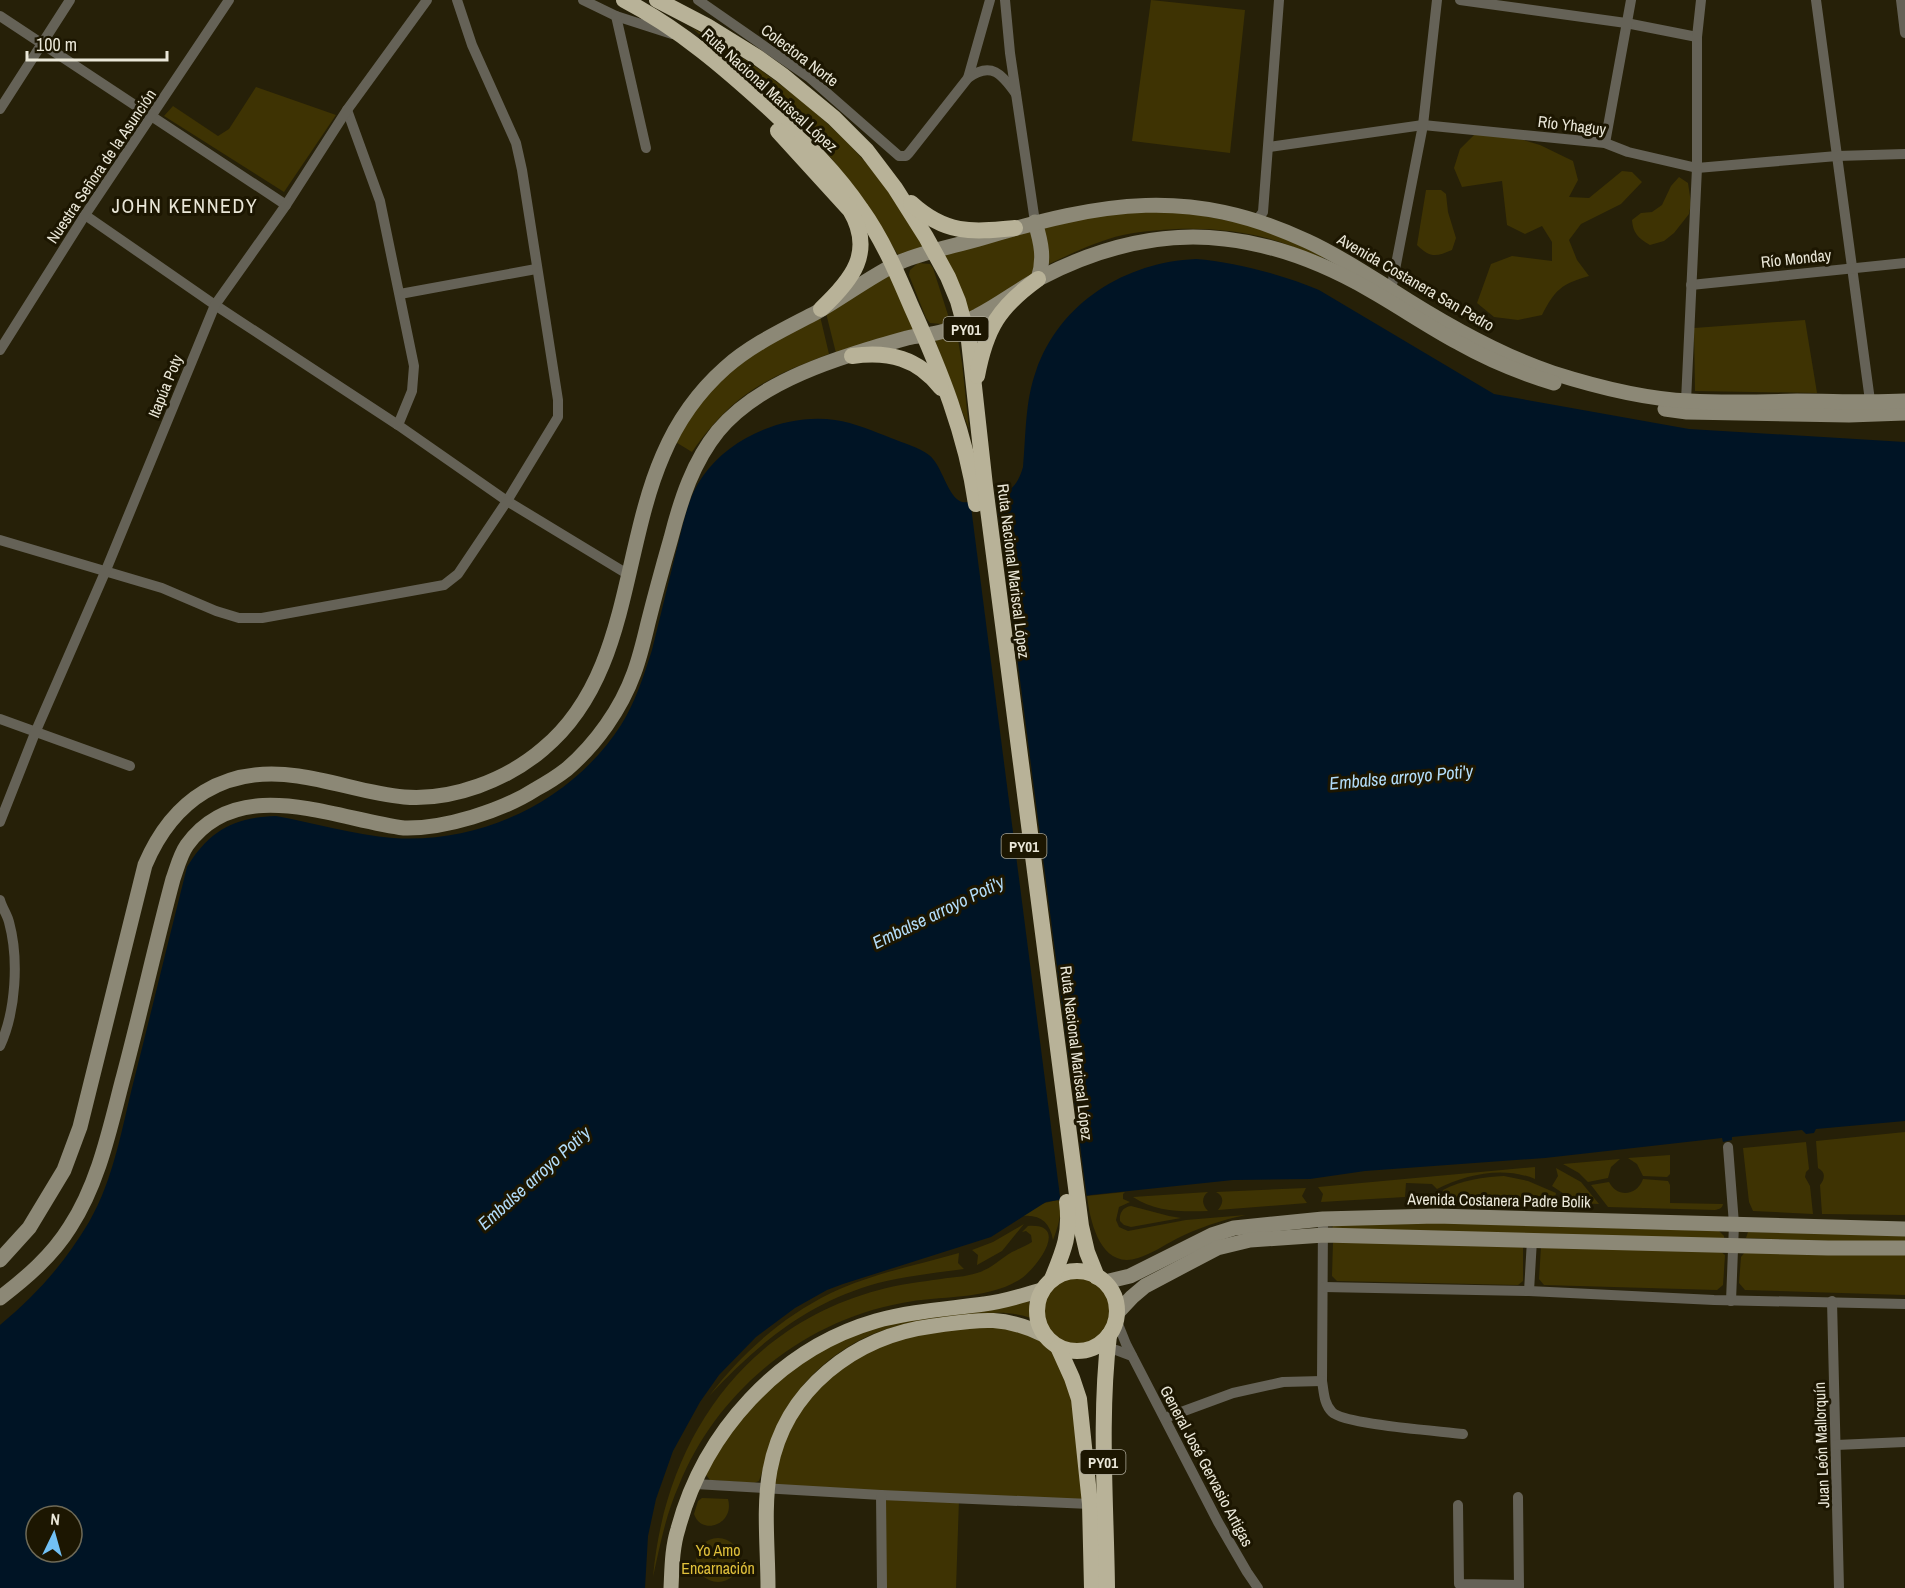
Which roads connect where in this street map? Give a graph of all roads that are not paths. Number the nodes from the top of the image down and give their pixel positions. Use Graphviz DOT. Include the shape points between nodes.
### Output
graph roads {
  1 [pos="70,0"];
  2 [pos="228,0"];
  3 [pos="427,0"];
  4 [pos="457,0"];
  5 [pos="583,0"];
  6 [pos="624,0"];
  7 [pos="657,0"];
  8 [pos="698,0"];
  9 [pos="990,0"];
  10 [pos="1005,0"];
  11 [pos="1279,0"];
  12 [pos="1437,0"];
  13 [pos="1460,0"];
  14 [pos="1630,0"];
  15 [pos="1701,0"];
  16 [pos="1816,0"];
  17 [pos="1901,0"];
  18 [pos="0,16"];
  19 [pos="616,16"];
  20 [pos="1626,23"];
  21 [pos="1905,33"];
  22 [pos="684,36"];
  23 [pos="1697,37"];
  24 [pos="42,44"];
  25 [pos="968,78"];
  26 [pos="1016,94"];
  27 [pos="760,100"];
  28 [pos="0,109"];
  29 [pos="347,110"];
  30 [pos="153,116"];
  31 [pos="1423,125"];
  32 [pos="1605,143"];
  33 [pos="1269,147"];
  34 [pos="646,148"];
  35 [pos="1905,154"];
  36 [pos="1837,156"];
  37 [pos="1698,168"];
  38 [pos="896,188"];
  39 [pos="286,205"];
  40 [pos="85,215"];
  41 [pos="1257,220"];
  42 [pos="1035,222"];
  43 [pos="1015,228"];
  44 [pos="935,252"];
  45 [pos="1905,262"];
  46 [pos="893,266"];
  47 [pos="536,268"];
  48 [pos="1851,268"];
  49 [pos="1038,279"];
  50 [pos="1691,285"];
  51 [pos="1391,290"];
  52 [pos="400,294"];
  53 [pos="215,305"];
  54 [pos="821,309"];
  55 [pos="964,322"];
  56 [pos="924,334"];
  57 [pos="0,348"];
  58 [pos="852,356"];
  59 [pos="974,389"];
  60 [pos="1686,401"];
  61 [pos="1905,401"];
  62 [pos="1871,408"];
  63 [pos="955,412"];
  64 [pos="1905,413"];
  65 [pos="398,425"];
  66 [pos="979,487"];
  67 [pos="507,501"];
  68 [pos="0,540"];
  69 [pos="105,570"];
  70 [pos="629,575"];
  71 [pos="0,719"];
  72 [pos="35,733"];
  73 [pos="130,766"];
  74 [pos="0,822"];
  75 [pos="1,905"];
  76 [pos="0,1046"];
  77 [pos="1728,1147"];
  78 [pos="1073,1206"];
  79 [pos="1323,1219"];
  80 [pos="1734,1224"];
  81 [pos="1905,1229"];
  82 [pos="1324,1235"];
  83 [pos="1532,1240"];
  84 [pos="1733,1245"];
  85 [pos="1905,1248"];
  86 [pos="0,1260"];
  87 [pos="1101,1280"];
  88 [pos="1047,1285"];
  89 [pos="1324,1287"];
  90 [pos="1529,1291"];
  91 [pos="0,1298"];
  92 [pos="1731,1300"];
  93 [pos="1832,1301"];
  94 [pos="1905,1304"];
  95 [pos="1117,1316"];
  96 [pos="1044,1335"];
  97 [pos="1103,1344"];
  98 [pos="1058,1347"];
  99 [pos="1132,1356"];
  100 [pos="1322,1381"];
  101 [pos="1165,1418"];
  102 [pos="1462,1434"];
  103 [pos="1905,1442"];
  104 [pos="1836,1445"];
  105 [pos="695,1484"];
  106 [pos="768,1488"];
  107 [pos="881,1495"];
  108 [pos="1518,1497"];
  109 [pos="1090,1504"];
  110 [pos="1458,1504"];
  111 [pos="1519,1587"];
  112 [pos="670,1588"];
  113 [pos="768,1588"];
  114 [pos="882,1588"];
  115 [pos="1092,1588"];
  116 [pos="1107,1588"];
  117 [pos="1258,1588"];
  118 [pos="1839,1588"];
  1 -- 24 [label="street"];
  2 -- 30 [label="street, Nuestra Señora de la Asunción"];
  3 -- 29 [label="street, Itapúa Poty"];
  4 -- 47 [label="street" via="472,45 516,143"];
  5 -- 19 [label="street"];
  6 -- 22 [label="highway, Ruta Nacional Mariscal López / PY01"];
  7 -- 38 [label="highway, Ruta Nacional Mariscal López / PY01" via="732,41 782,75 834,118"];
  8 -- 25 [label="street, Colectora Norte" via="810,78 899,156 909,153"];
  9 -- 25 [label="street"];
  10 -- 26 [label="street"];
  11 -- 33 [label="street"];
  12 -- 31 [label="street"];
  13 -- 20 [label="street"];
  14 -- 20 [label="street"];
  15 -- 23 [label="street"];
  16 -- 36 [label="street"];
  17 -- 21 [label="street"];
  18 -- 24 [label="street"];
  19 -- 22 [label="street"];
  19 -- 34 [label="street"];
  20 -- 23 [label="street"];
  20 -- 32 [label="street"];
  22 -- 27 [label="highway, Ruta Nacional Mariscal López / PY01"];
  23 -- 37 [label="street"];
  24 -- 28 [label="street"];
  24 -- 30 [label="street"];
  25 -- 26 [label="street" via="978,71 997,72"];
  26 -- 42 [label="street"];
  27 -- 46 [label="highway, Ruta Nacional Mariscal López / PY01" via="836,175 861,208"];
  27 -- 54 [label="highway" via="770,122 842,199 856,220 861,247 856,268"];
  29 -- 39 [label="street, Itapúa Poty"];
  29 -- 52 [label="street" via="380,201"];
  30 -- 39 [label="street"];
  30 -- 40 [label="street, Nuestra Señora de la Asunción"];
  31 -- 32 [label="street, Río Yhaguy"];
  31 -- 33 [label="street, Río Yhaguy"];
  31 -- 51 [label="street"];
  32 -- 37 [label="street, Río Yhaguy"];
  33 -- 41 [label="street" via="1263,212"];
  35 -- 36 [label="street, Río Yhaguy"];
  36 -- 37 [label="street, Río Yhaguy"];
  36 -- 48 [label="street"];
  37 -- 50 [label="street"];
  38 -- 43 [label="highway" via="923,214 947,226 977,231"];
  38 -- 44 [label="highway, Ruta Nacional Mariscal López / PY01"];
  39 -- 53 [label="street, Itapúa Poty"];
  40 -- 53 [label="street"];
  40 -- 57 [label="street, Nuestra Señora de la Asunción"];
  41 -- 42 [label="main road, Avenida Costanera San Pedro" via="1205,208 1156,204 1105,208"];
  41 -- 51 [label="main road, Avenida Costanera San Pedro" via="1309,242"];
  42 -- 43 [label="main road, Avenida Costanera San Pedro"];
  42 -- 49 [label="main road" via="1042,249"];
  43 -- 44 [label="main road, Avenida Costanera San Pedro"];
  44 -- 46 [label="main road, Avenida Costanera San Pedro"];
  44 -- 55 [label="highway, Ruta Nacional Mariscal López / PY01"];
  45 -- 48 [label="street, Río Monday"];
  46 -- 54 [label="main road, Avenida Costanera San Pedro"];
  46 -- 56 [label="highway, Ruta Nacional Mariscal López / PY01"];
  47 -- 52 [label="street"];
  47 -- 67 [label="street" via="558,417"];
  48 -- 50 [label="street, Río Monday"];
  48 -- 62 [label="street"];
  49 -- 55 [label="main road, Avenida Costanera San Pedro"];
  49 -- 59 [label="highway" via="1017,294 997,317 984,345"];
  49 -- 62 [label="main road, Avenida Costanera San Pedro" via="1086,256 1124,244 1170,238 1225,239 1316,263 1370,290 1457,343 1526,375 1574,390 1687,412"];
  50 -- 60 [label="street"];
  51 -- 60 [label="main road, Avenida Costanera San Pedro" via="1466,334 1548,371 1614,390"];
  52 -- 65 [label="street" via="414,366 412,391"];
  53 -- 65 [label="street"];
  53 -- 69 [label="street, Itapúa Poty"];
  54 -- 70 [label="main road, Avenida Costanera San Pedro" via="741,355 711,381 686,412 656,473"];
  55 -- 56 [label="main road, Avenida Costanera San Pedro"];
  55 -- 59 [label="highway, Ruta Nacional Mariscal López / PY01"];
  56 -- 58 [label="main road, Avenida Costanera San Pedro"];
  56 -- 63 [label="highway, Ruta Nacional Mariscal López / PY01"];
  58 -- 63 [label="highway" via="873,353 915,364 935,380"];
  58 -- 91 [label="main road, Avenida Costanera San Pedro" via="778,383 747,403 718,431 698,460 683,495 628,688 610,720 566,770 515,802 422,829 278,804 239,808 196,834 187,845 173,879 109,1134 93,1182 70,1228 23,1281"];
  59 -- 66 [label="highway, Ruta Nacional Mariscal López / PY01"];
  60 -- 62 [label="main road, Avenida Costanera San Pedro"];
  61 -- 62 [label="main road, Avenida Costanera San Pedro"];
  62 -- 64 [label="main road, Avenida Costanera San Pedro"];
  63 -- 66 [label="highway, Ruta Nacional Mariscal López / PY01"];
  65 -- 67 [label="street"];
  66 -- 78 [label="highway, Ruta Nacional Mariscal López / PY01"];
  67 -- 69 [label="street" via="458,574 444,585 262,618 239,618 216,611"];
  67 -- 70 [label="street"];
  68 -- 69 [label="street"];
  69 -- 72 [label="street, Itapúa Poty"];
  70 -- 86 [label="main road, Avenida Costanera San Pedro" via="613,638 574,718 535,756 489,783 451,795 402,797 271,773 238,777 209,788 185,805 156,840 145,865 80,1127 64,1170 29,1228"];
  71 -- 72 [label="street"];
  72 -- 73 [label="street"];
  72 -- 74 [label="street, Itapúa Poty"];
  75 -- 76 [label="street" via="9,920 16,968 9,1018"];
  77 -- 80 [label="street"];
  78 -- 87 [label="highway, Ruta Nacional Mariscal López / PY01"];
  78 -- 88 [label="highway, Ruta Nacional Mariscal López / PY01" via="1067,1237"];
  79 -- 80 [label="main road, Avenida Costanera Padre Bolik" via="1436,1216"];
  79 -- 82 [label="street"];
  79 -- 87 [label="main road, Avenida Costanera Padre Bolik" via="1222,1231 1130,1276"];
  80 -- 81 [label="main road, Avenida Costanera Padre Bolik"];
  80 -- 84 [label="street"];
  82 -- 83 [label="main road"];
  82 -- 89 [label="street"];
  82 -- 95 [label="main road" via="1250,1240 1217,1248 1145,1286"];
  83 -- 84 [label="main road"];
  83 -- 90 [label="street"];
  84 -- 85 [label="main road"];
  84 -- 92 [label="street"];
  87 -- 88 [label="highway" via="1074,1271 1063,1273"];
  87 -- 95 [label="highway, Ruta Nacional Mariscal López / PY01" via="1112,1292"];
  88 -- 96 [label="highway, Ruta Nacional Mariscal López / PY01" via="1037,1301 1036,1313"];
  88 -- 105 [label="main road" via="1003,1301 917,1312 835,1335 760,1388 718,1439"];
  89 -- 90 [label="street"];
  89 -- 100 [label="street"];
  90 -- 92 [label="street"];
  92 -- 93 [label="street"];
  93 -- 94 [label="street"];
  93 -- 104 [label="street, Juan León Mallorquín"];
  95 -- 97 [label="highway, PY01"];
  95 -- 99 [label="street, General José Gervasio Artigas"];
  96 -- 98 [label="highway, PY01"];
  96 -- 106 [label="main road" via="1006,1321 974,1320 918,1328 865,1345 833,1366 794,1410 777,1446"];
  97 -- 98 [label="highway" via="1076,1352"];
  97 -- 99 [label="street"];
  97 -- 116 [label="highway, PY01"];
  98 -- 109 [label="highway, PY01" via="1079,1399"];
  99 -- 101 [label="street, General José Gervasio Artigas"];
  100 -- 101 [label="street" via="1283,1382 1243,1390"];
  100 -- 102 [label="street" via="1326,1403 1334,1414 1356,1421"];
  101 -- 117 [label="street, General José Gervasio Artigas" via="1218,1522"];
  103 -- 104 [label="street"];
  104 -- 118 [label="street, Juan León Mallorquín"];
  105 -- 106 [label="street"];
  105 -- 112 [label="main road" via="677,1531"];
  106 -- 107 [label="street"];
  106 -- 113 [label="main road"];
  107 -- 109 [label="street"];
  107 -- 114 [label="street"];
  108 -- 111 [label="street"];
  109 -- 115 [label="highway, PY01"];
  110 -- 111 [label="street" via="1459,1584"];
}
